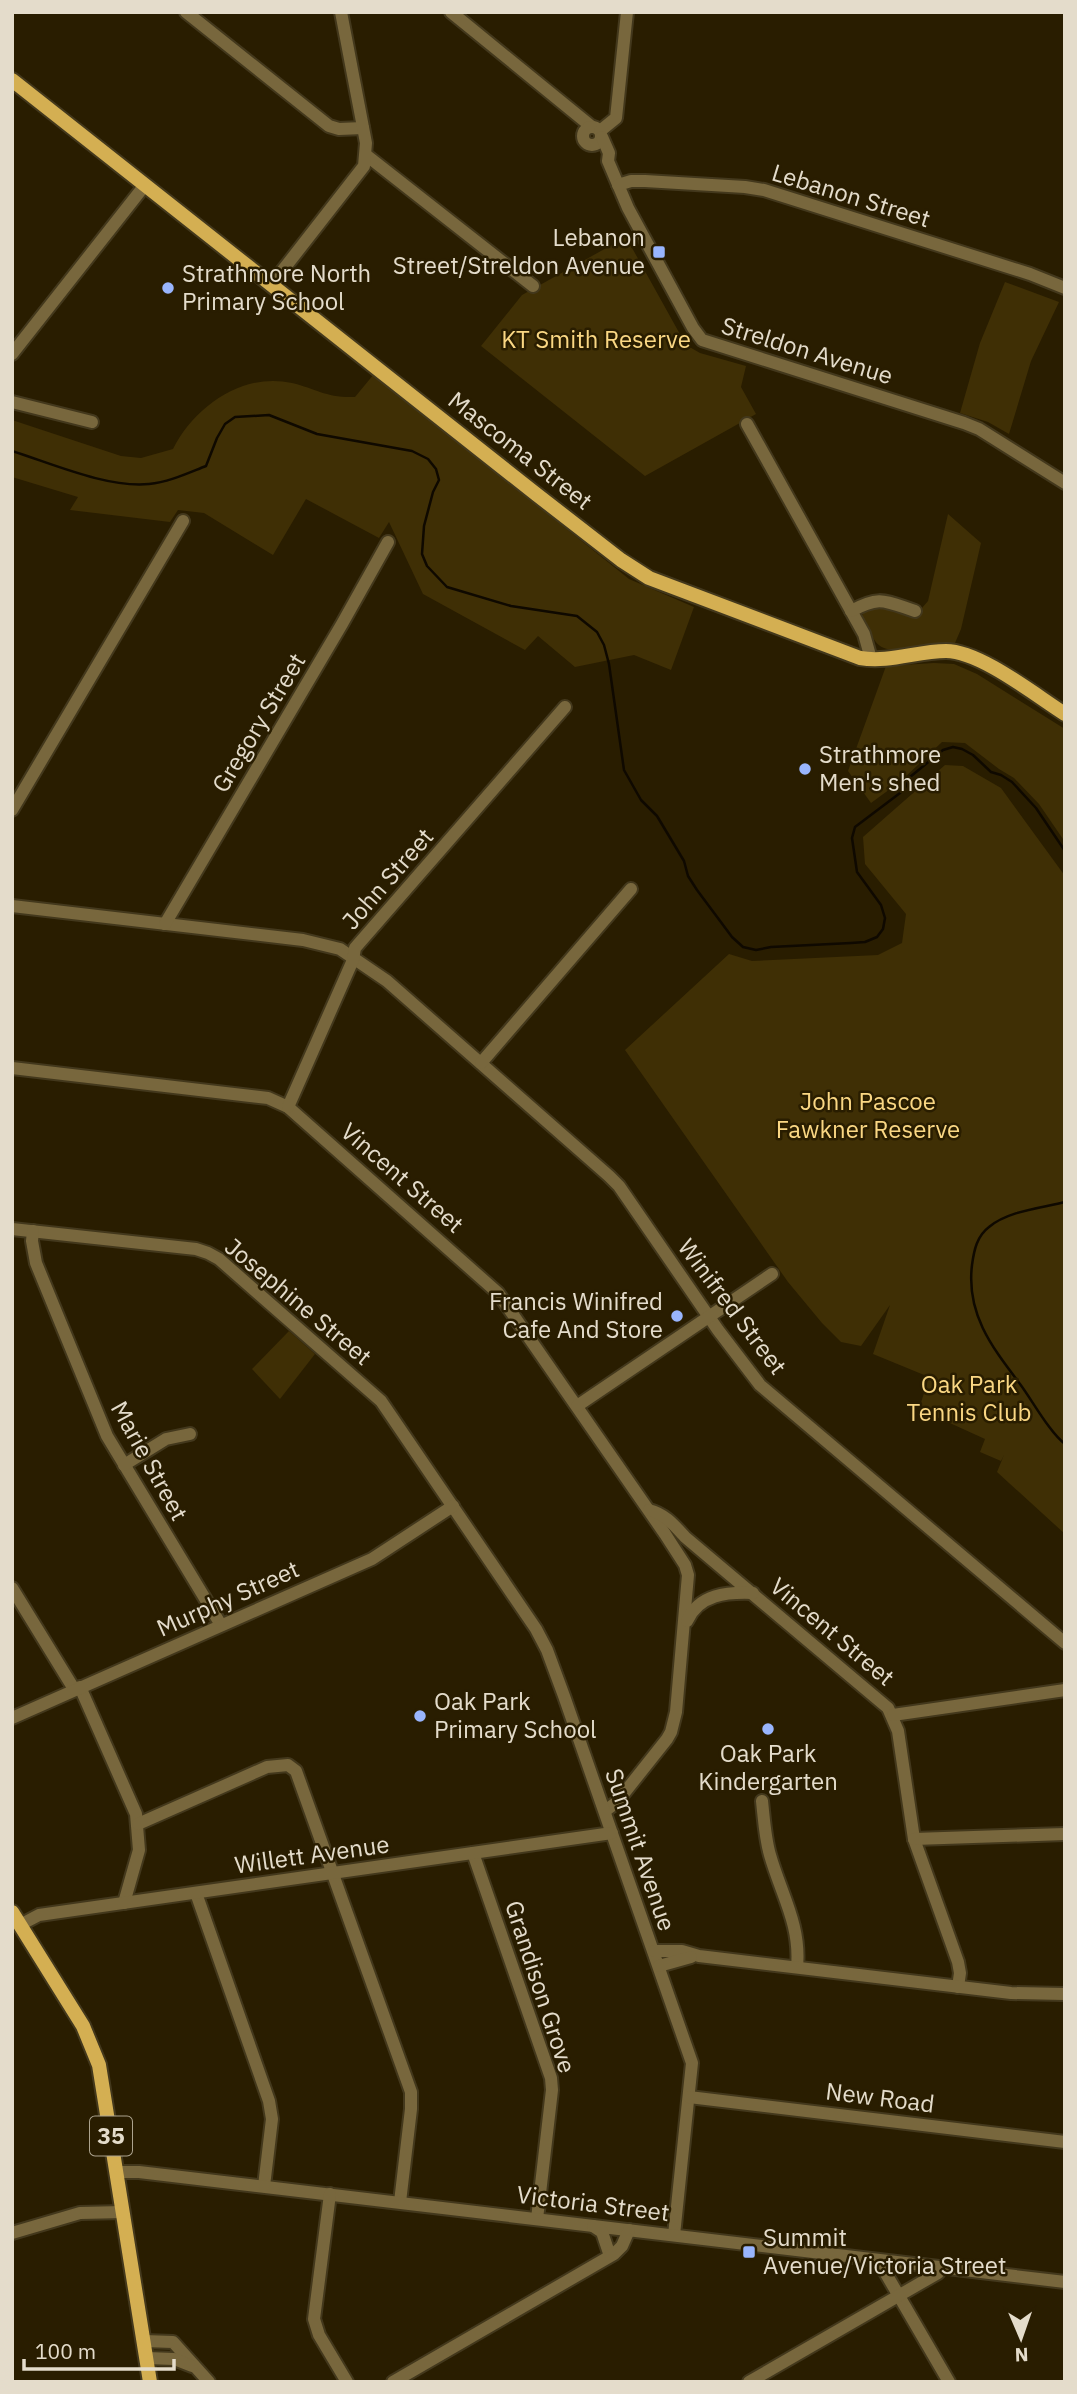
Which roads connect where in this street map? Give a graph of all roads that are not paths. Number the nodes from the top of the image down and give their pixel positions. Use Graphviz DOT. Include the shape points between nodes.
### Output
graph roads {
  1 [pos="186,12"];
  2 [pos="341,12"];
  3 [pos="451,12"];
  4 [pos="627,12"];
  5 [pos="466,18"];
  6 [pos="15,87"];
  7 [pos="363,128"];
  8 [pos="594,135"];
  9 [pos="366,155"];
  10 [pos="616,182"];
  11 [pos="145,185"];
  12 [pos="272,284"];
  13 [pos="533,286"];
  14 [pos="1065,288"];
  15 [pos="12,354"];
  16 [pos="12,402"];
  17 [pos="92,422"];
  18 [pos="747,424"];
  19 [pos="1065,482"];
  20 [pos="183,521"];
  21 [pos="388,542"];
  22 [pos="851,611"];
  23 [pos="915,611"];
  24 [pos="871,659"];
  25 [pos="565,707"];
  26 [pos="1065,714"];
  27 [pos="12,810"];
  28 [pos="631,889"];
  29 [pos="12,906"];
  30 [pos="164,924"];
  31 [pos="354,954"];
  32 [pos="481,1063"];
  33 [pos="12,1068"];
  34 [pos="288,1107"];
  35 [pos="12,1229"];
  36 [pos="33,1231"];
  37 [pos="772,1274"];
  38 [pos="709,1317"];
  39 [pos="579,1408"];
  40 [pos="190,1434"];
  41 [pos="124,1465"];
  42 [pos="453,1506"];
  43 [pos="649,1510"];
  44 [pos="665,1534"];
  45 [pos="685,1537"];
  46 [pos="12,1588"];
  47 [pos="753,1593"];
  48 [pos="221,1625"];
  49 [pos="683,1632"];
  50 [pos="1064,1643"];
  51 [pos="1065,1677"];
  52 [pos="77,1688"];
  53 [pos="1065,1690"];
  54 [pos="1049,1692"];
  55 [pos="892,1715"];
  56 [pos="12,1718"];
  57 [pos="762,1801"];
  58 [pos="605,1811"];
  59 [pos="138,1824"];
  60 [pos="612,1833"];
  61 [pos="1065,1835"];
  62 [pos="914,1839"];
  63 [pos="473,1853"];
  64 [pos="334,1873"];
  65 [pos="196,1893"];
  66 [pos="124,1903"];
  67 [pos="16,1918"];
  68 [pos="654,1951"];
  69 [pos="699,1956"];
  70 [pos="659,1966"];
  71 [pos="797,1967"];
  72 [pos="958,1987"];
  73 [pos="1065,1994"];
  74 [pos="689,2097"];
  75 [pos="1065,2142"];
  76 [pos="117,2172"];
  77 [pos="264,2186"];
  78 [pos="330,2194"];
  79 [pos="400,2202"];
  80 [pos="123,2212"];
  81 [pos="537,2219"];
  82 [pos="593,2225"];
  83 [pos="624,2229"];
  84 [pos="12,2233"];
  85 [pos="674,2235"];
  86 [pos="606,2256"];
  87 [pos="878,2260"];
  88 [pos="942,2267"];
  89 [pos="1065,2282"];
  90 [pos="899,2295"];
  91 [pos="144,2341"];
  92 [pos="147,2358"];
  93 [pos="196,2367"];
  94 [pos="150,2382"];
  95 [pos="209,2382"];
  96 [pos="347,2382"];
  97 [pos="393,2382"];
  98 [pos="749,2382"];
  99 [pos="948,2382"];
  1 -- 7 [label="street" via="329,126"];
  2 -- 7 [label="street"];
  3 -- 5 [label="street"];
  4 -- 8 [label="street" via="616,118"];
  5 -- 8 [label="street"];
  6 -- 11 [label="main road, Mascoma Street"];
  7 -- 9 [label="street"];
  8 -- 10 [label="street"];
  9 -- 12 [label="street" via="359,174"];
  9 -- 13 [label="street"];
  10 -- 14 [label="street, Lebanon Street" via="764,190"];
  10 -- 19 [label="street, Streldon Avenue" via="702,340 972,426"];
  11 -- 12 [label="main road, Mascoma Street"];
  11 -- 15 [label="street"];
  12 -- 24 [label="main road, Mascoma Street" via="633,569 666,586"];
  16 -- 17 [label="street"];
  18 -- 22 [label="street"];
  20 -- 27 [label="street"];
  21 -- 30 [label="street, Gregory Street"];
  22 -- 23 [label="street" via="876,600"];
  22 -- 24 [label="street"];
  24 -- 26 [label="main road, Mascoma Street" via="942,651 964,654"];
  25 -- 31 [label="street, John Street"];
  28 -- 32 [label="street"];
  29 -- 30 [label="street"];
  30 -- 31 [label="street" via="335,941"];
  31 -- 32 [label="street, Winifred Street" via="379,969"];
  31 -- 34 [label="street, John Street"];
  32 -- 38 [label="street, Winifred Street" via="619,1186"];
  33 -- 34 [label="street, Vincent Street" via="268,1098"];
  34 -- 39 [label="street, Vincent Street" via="498,1293"];
  35 -- 36 [label="street, Josephine Street"];
  36 -- 41 [label="street, Marie Street" via="36,1263 96,1412"];
  36 -- 42 [label="street, Josephine Street" via="196,1249 219,1259 376,1396"];
  37 -- 38 [label="street"];
  38 -- 39 [label="street"];
  38 -- 50 [label="street, Winifred Street" via="760,1385"];
  39 -- 43 [label="street, Vincent Street"];
  40 -- 41 [label="street" via="166,1439"];
  41 -- 48 [label="street, Marie Street"];
  42 -- 48 [label="street, Murphy Street" via="372,1559"];
  42 -- 58 [label="street, Summit Avenue" via="543,1640"];
  43 -- 44 [label="street, Vincent Street"];
  43 -- 45 [label="street, Vincent Street" via="668,1519"];
  44 -- 45 [label="street"];
  44 -- 49 [label="street, Vincent Street" via="688,1575"];
  45 -- 47 [label="street, Vincent Street"];
  46 -- 52 [label="street"];
  47 -- 49 [label="street" via="713,1596 693,1611"];
  47 -- 55 [label="street, Vincent Street"];
  48 -- 52 [label="street, Murphy Street"];
  49 -- 58 [label="street, Vincent Street" via="671,1732"];
  51 -- 54 [label="street"];
  52 -- 56 [label="street, Murphy Street"];
  52 -- 59 [label="street"];
  53 -- 54 [label="street, Vincent Street"];
  54 -- 55 [label="street, Vincent Street"];
  55 -- 62 [label="street"];
  57 -- 71 [label="street" via="770,1854 797,1932"];
  58 -- 60 [label="street, Summit Avenue"];
  59 -- 64 [label="street" via="267,1767 288,1765 300,1777"];
  59 -- 66 [label="street" via="139,1850"];
  60 -- 63 [label="street, Willett Avenue"];
  60 -- 68 [label="street, Summit Avenue"];
  61 -- 62 [label="street"];
  62 -- 72 [label="street" via="958,1962"];
  63 -- 64 [label="street, Willett Avenue"];
  63 -- 81 [label="street, Grandison Grove" via="551,2078"];
  64 -- 65 [label="street, Willett Avenue"];
  64 -- 79 [label="street" via="411,2092"];
  65 -- 66 [label="street, Willett Avenue"];
  65 -- 77 [label="street" via="269,2101"];
  66 -- 67 [label="street, Willett Avenue"];
  67 -- 76 [label="main road, 35" via="91,2043 102,2077"];
  68 -- 69 [label="street"];
  68 -- 70 [label="street, Summit Avenue"];
  69 -- 70 [label="street"];
  69 -- 71 [label="street"];
  70 -- 74 [label="street, Summit Avenue" via="692,2063"];
  71 -- 72 [label="street"];
  72 -- 73 [label="street"];
  74 -- 75 [label="street, New Road"];
  74 -- 85 [label="street, Summit Avenue"];
  76 -- 77 [label="street, Victoria Street"];
  76 -- 80 [label="main road, 35"];
  77 -- 78 [label="street, Victoria Street"];
  78 -- 79 [label="street, Victoria Street"];
  78 -- 96 [label="street" via="314,2319"];
  79 -- 81 [label="street, Victoria Street"];
  80 -- 84 [label="street" via="80,2213"];
  80 -- 91 [label="main road, 35"];
  81 -- 82 [label="street, Victoria Street"];
  82 -- 83 [label="street, Victoria Street"];
  82 -- 86 [label="street" via="602,2232"];
  83 -- 85 [label="street, Victoria Street"];
  83 -- 86 [label="street" via="622,2246"];
  85 -- 87 [label="street, Victoria Street"];
  86 -- 97 [label="street"];
  87 -- 88 [label="street, Victoria Street"];
  87 -- 90 [label="street"];
  88 -- 89 [label="street, Victoria Street"];
  88 -- 90 [label="street"];
  90 -- 98 [label="street"];
  90 -- 99 [label="street"];
  91 -- 92 [label="main road, 35"];
  91 -- 93 [label="street" via="173,2343"];
  92 -- 93 [label="street" via="174,2359"];
  92 -- 94 [label="main road, 35"];
  93 -- 95 [label="street"];
}
